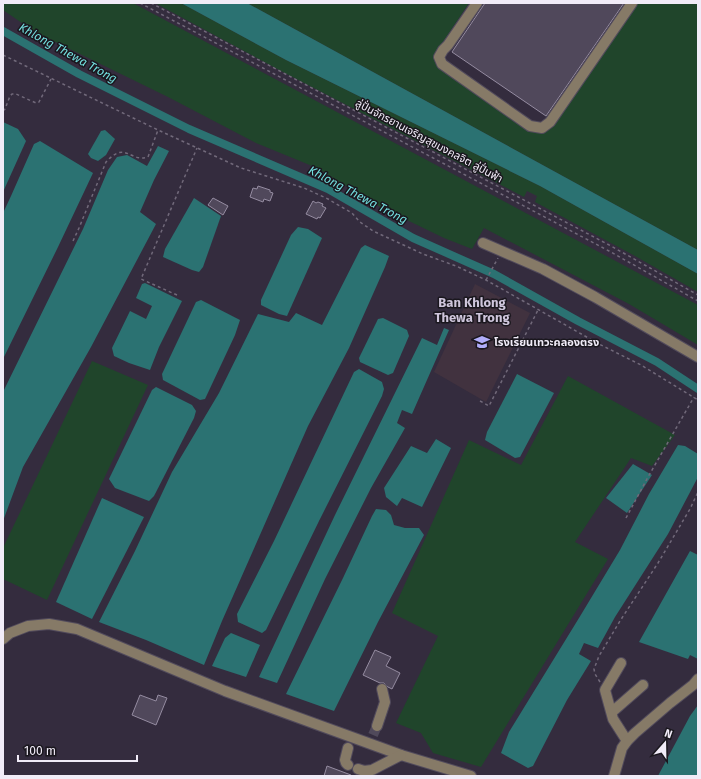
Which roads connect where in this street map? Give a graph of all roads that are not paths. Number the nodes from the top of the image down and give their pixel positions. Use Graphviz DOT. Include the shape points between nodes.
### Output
graph roads {
  1 [pos="477,3"];
  2 [pos="632,3"];
  3 [pos="484,243"];
  4 [pos="698,357"];
  5 [pos="3,639"];
  6 [pos="621,663"];
  7 [pos="698,679"];
  8 [pos="643,685"];
  9 [pos="382,689"];
  10 [pos="612,712"];
  11 [pos="377,726"];
  12 [pos="627,741"];
  13 [pos="348,748"];
  14 [pos="401,754"];
  15 [pos="471,776"];
  16 [pos="614,776"];
  1 -- 2 [label="street" via="443,50 439,58 442,64 530,126 542,128 550,122"];
  3 -- 4 [label="street" via="543,269"];
  5 -- 14 [label="street" via="10,633 28,626 49,624 77,629 225,690 371,739"];
  6 -- 10 [label="street" via="605,690"];
  7 -- 12 [label="street"];
  8 -- 10 [label="street"];
  9 -- 11 [label="street" via="385,702"];
  10 -- 12 [label="street" via="613,719"];
  12 -- 16 [label="street" via="622,748"];
  13 -- 14 [label="street" via="346,763 364,771 372,770"];
  14 -- 15 [label="street"];
}
